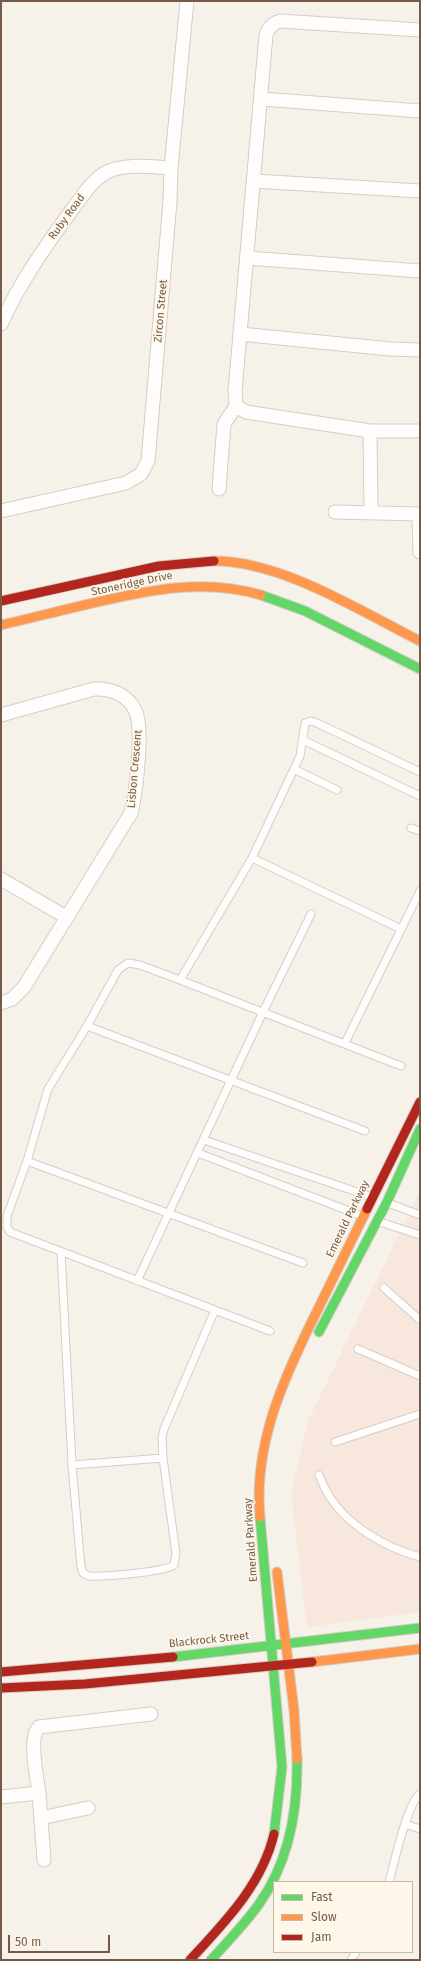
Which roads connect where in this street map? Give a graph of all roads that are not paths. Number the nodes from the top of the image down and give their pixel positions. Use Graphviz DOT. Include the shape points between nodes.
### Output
graph roads {
  1 [pos="187,1"];
  2 [pos="420,30"];
  3 [pos="262,99"];
  4 [pos="420,111"];
  5 [pos="171,168"];
  6 [pos="254,181"];
  7 [pos="420,191"];
  8 [pos="247,258"];
  9 [pos="420,271"];
  10 [pos="1,324"];
  11 [pos="240,334"];
  12 [pos="420,350"];
  13 [pos="236,406"];
  14 [pos="370,431"];
  15 [pos="420,431"];
  16 [pos="219,489"];
  17 [pos="1,511"];
  18 [pos="334,512"];
  19 [pos="371,514"];
  20 [pos="420,514"];
  21 [pos="420,552"];
  22 [pos="1,601"];
  23 [pos="1,625"];
  24 [pos="420,641"];
  25 [pos="420,669"];
  26 [pos="1,716"];
  27 [pos="303,740"];
  28 [pos="294,770"];
  29 [pos="420,772"];
  30 [pos="337,790"];
  31 [pos="420,796"];
  32 [pos="411,828"];
  33 [pos="420,831"];
  34 [pos="252,858"];
  35 [pos="1,879"];
  36 [pos="420,891"];
  37 [pos="311,914"];
  38 [pos="66,917"];
  39 [pos="401,929"];
  40 [pos="180,980"];
  41 [pos="1,1003"];
  42 [pos="263,1012"];
  43 [pos="87,1026"];
  44 [pos="345,1043"];
  45 [pos="401,1066"];
  46 [pos="231,1081"];
  47 [pos="420,1102"];
  48 [pos="420,1129"];
  49 [pos="365,1131"];
  50 [pos="204,1140"];
  51 [pos="198,1153"];
  52 [pos="27,1161"];
  53 [pos="372,1197"];
  54 [pos="387,1202"];
  55 [pos="169,1214"];
  56 [pos="420,1215"];
  57 [pos="363,1216"];
  58 [pos="377,1221"];
  59 [pos="420,1235"];
  60 [pos="61,1252"];
  61 [pos="303,1264"];
  62 [pos="137,1281"];
  63 [pos="384,1288"];
  64 [pos="215,1310"];
  65 [pos="420,1320"];
  66 [pos="270,1331"];
  67 [pos="315,1341"];
  68 [pos="358,1349"];
  69 [pos="300,1369"];
  70 [pos="420,1376"];
  71 [pos="420,1414"];
  72 [pos="335,1442"];
  73 [pos="163,1458"];
  74 [pos="72,1465"];
  75 [pos="319,1474"];
  76 [pos="269,1500"];
  77 [pos="420,1558"];
  78 [pos="276,1559"];
  79 [pos="420,1628"];
  80 [pos="285,1644"];
  81 [pos="271,1645"];
  82 [pos="420,1649"];
  83 [pos="288,1664"];
  84 [pos="273,1665"];
  85 [pos="1,1672"];
  86 [pos="1,1688"];
  87 [pos="152,1714"];
  88 [pos="39,1792"];
  89 [pos="420,1794"];
  90 [pos="1,1797"];
  91 [pos="88,1808"];
  92 [pos="41,1818"];
  93 [pos="405,1824"];
  94 [pos="420,1829"];
  95 [pos="44,1860"];
  96 [pos="390,1881"];
  97 [pos="190,1960"];
  98 [pos="211,1960"];
  1 -- 5 [label="street, Zircon Street"];
  2 -- 3 [label="street" via="280,21 274,23 266,35"];
  3 -- 4 [label="street"];
  3 -- 6 [label="street"];
  5 -- 10 [label="street, Ruby Road" via="116,168 93,182 22,283"];
  5 -- 17 [label="street, Zircon Street" via="148,461 145,468 135,479 126,483"];
  6 -- 7 [label="street"];
  6 -- 8 [label="street"];
  8 -- 9 [label="street"];
  8 -- 11 [label="street"];
  11 -- 12 [label="street" via="390,350"];
  11 -- 13 [label="street"];
  13 -- 14 [label="street" via="246,412"];
  13 -- 16 [label="street" via="224,424"];
  14 -- 15 [label="street"];
  14 -- 19 [label="street"];
  18 -- 19 [label="street"];
  19 -- 20 [label="street"];
  20 -- 21 [label="street"];
  22 -- 24 [label="street, Stoneridge Drive" via="165,564 232,562 257,567 300,582"];
  23 -- 25 [label="street, Stoneridge Drive" via="132,594 182,586 234,588 269,597 305,611"];
  26 -- 38 [label="street, Lisbon Crescent" via="94,689 104,689 113,691 130,702 139,718 138,754 131,813"];
  27 -- 28 [label="lane"];
  27 -- 29 [label="lane" via="305,723 311,721"];
  27 -- 31 [label="lane"];
  28 -- 30 [label="lane"];
  28 -- 34 [label="lane"];
  32 -- 33 [label="lane"];
  34 -- 39 [label="lane"];
  34 -- 40 [label="lane"];
  35 -- 38 [label="street"];
  36 -- 39 [label="lane"];
  37 -- 42 [label="lane"];
  38 -- 41 [label="street, Lisbon Crescent" via="21,991 12,999"];
  39 -- 44 [label="lane"];
  40 -- 42 [label="lane"];
  40 -- 43 [label="lane" via="133,963 123,965"];
  42 -- 44 [label="lane"];
  42 -- 46 [label="lane"];
  43 -- 46 [label="lane"];
  43 -- 52 [label="lane" via="48,1089"];
  44 -- 45 [label="lane"];
  46 -- 49 [label="lane"];
  46 -- 50 [label="lane"];
  47 -- 53 [label="street, Emerald Parkway"];
  48 -- 54 [label="street"];
  50 -- 51 [label="lane"];
  50 -- 53 [label="lane"];
  51 -- 55 [label="lane"];
  51 -- 57 [label="lane"];
  52 -- 55 [label="lane"];
  52 -- 60 [label="lane" via="7,1216 7,1227 10,1232 20,1237"];
  53 -- 54 [label="lane"];
  53 -- 57 [label="street, Emerald Parkway"];
  54 -- 56 [label="lane"];
  54 -- 58 [label="street"];
  55 -- 61 [label="lane"];
  55 -- 62 [label="lane"];
  57 -- 58 [label="lane"];
  57 -- 81 [label="street, Emerald Parkway" via="288,1372 268,1427 261,1463 259,1509"];
  58 -- 59 [label="lane"];
  58 -- 67 [label="street"];
  60 -- 62 [label="lane"];
  60 -- 74 [label="lane"];
  62 -- 64 [label="lane"];
  63 -- 65 [label="lane"];
  64 -- 66 [label="lane"];
  64 -- 73 [label="lane" via="164,1429"];
  68 -- 70 [label="lane"];
  69 -- 76 [label="street, Emerald Parkway" via="276,1427 268,1463"];
  71 -- 72 [label="lane"];
  73 -- 74 [label="lane"];
  73 -- 74 [label="lane" via="176,1554 174,1565 170,1568 95,1576 83,1573 81,1567"];
  75 -- 77 [label="lane" via="328,1494 339,1509 358,1526 378,1539"];
  78 -- 80 [label="street"];
  79 -- 80 [label="street, Blackrock Street"];
  80 -- 81 [label="street, Blackrock Street"];
  80 -- 83 [label="street"];
  81 -- 84 [label="street, Emerald Parkway"];
  81 -- 85 [label="street, Blackrock Street"];
  82 -- 83 [label="street"];
  83 -- 84 [label="street"];
  83 -- 98 [label="street" via="298,1757 298,1791 293,1826 282,1859 265,1895"];
  84 -- 86 [label="street" via="85,1684"];
  84 -- 97 [label="street, Emerald Parkway" via="282,1767 280,1797 271,1846 249,1891"];
  87 -- 88 [label="street" via="38,1727 33,1742"];
  88 -- 90 [label="street"];
  88 -- 92 [label="street"];
  89 -- 93 [label="lane" via="414,1799"];
  91 -- 92 [label="street"];
  92 -- 95 [label="street"];
  93 -- 94 [label="lane"];
  93 -- 96 [label="lane"];
}
